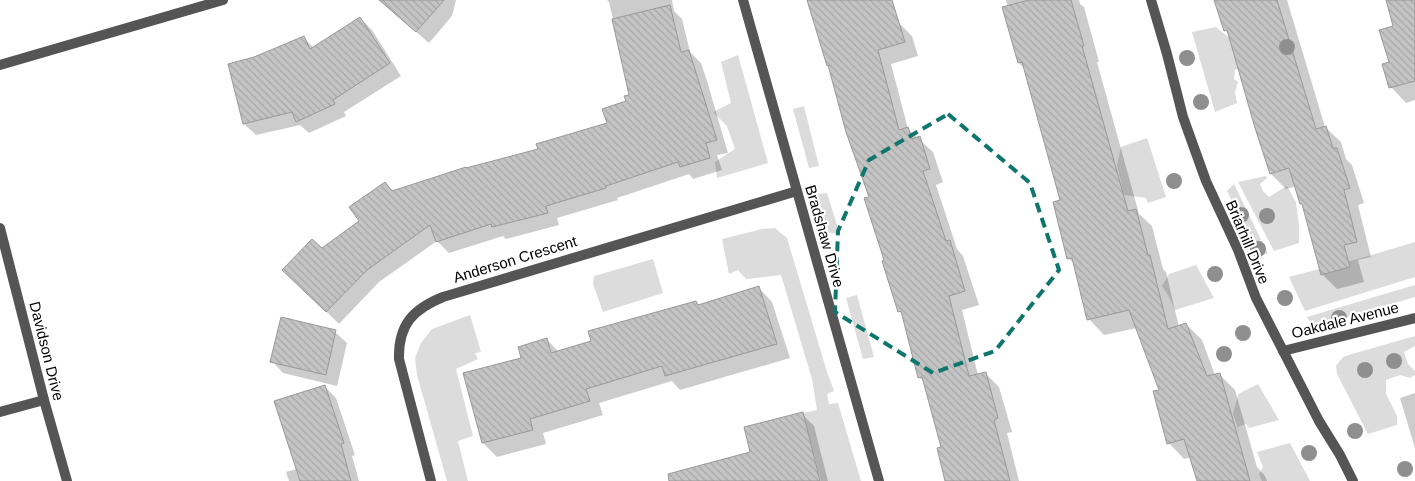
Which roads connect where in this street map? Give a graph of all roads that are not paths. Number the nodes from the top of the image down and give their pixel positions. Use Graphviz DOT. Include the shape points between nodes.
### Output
graph roads {
  1 [pos="224,0"];
  2 [pos="743,0"];
  3 [pos="1151,0"];
  4 [pos="0,65"];
  5 [pos="797,191"];
  6 [pos="0,228"];
  7 [pos="1415,318"];
  8 [pos="1283,351"];
  9 [pos="44,400"];
  10 [pos="0,412"];
  11 [pos="67,481"];
  12 [pos="431,481"];
  13 [pos="879,481"];
  14 [pos="1353,481"];
  1 -- 4 [label="street"];
  2 -- 5 [label="street, Bradshaw Drive"];
  3 -- 8 [label="street, Briarhill Drive" via="1183,117 1206,182 1256,298"];
  5 -- 12 [label="street, Anderson Crescent" via="443,297 421,307 401,335 399,359"];
  5 -- 13 [label="street, Bradshaw Drive"];
  6 -- 9 [label="street, Davidson Drive"];
  7 -- 8 [label="street, Oakdale Avenue"];
  8 -- 14 [label="street, Briarhill Drive"];
  9 -- 10 [label="street"];
  9 -- 11 [label="street, Davidson Drive"];
}
